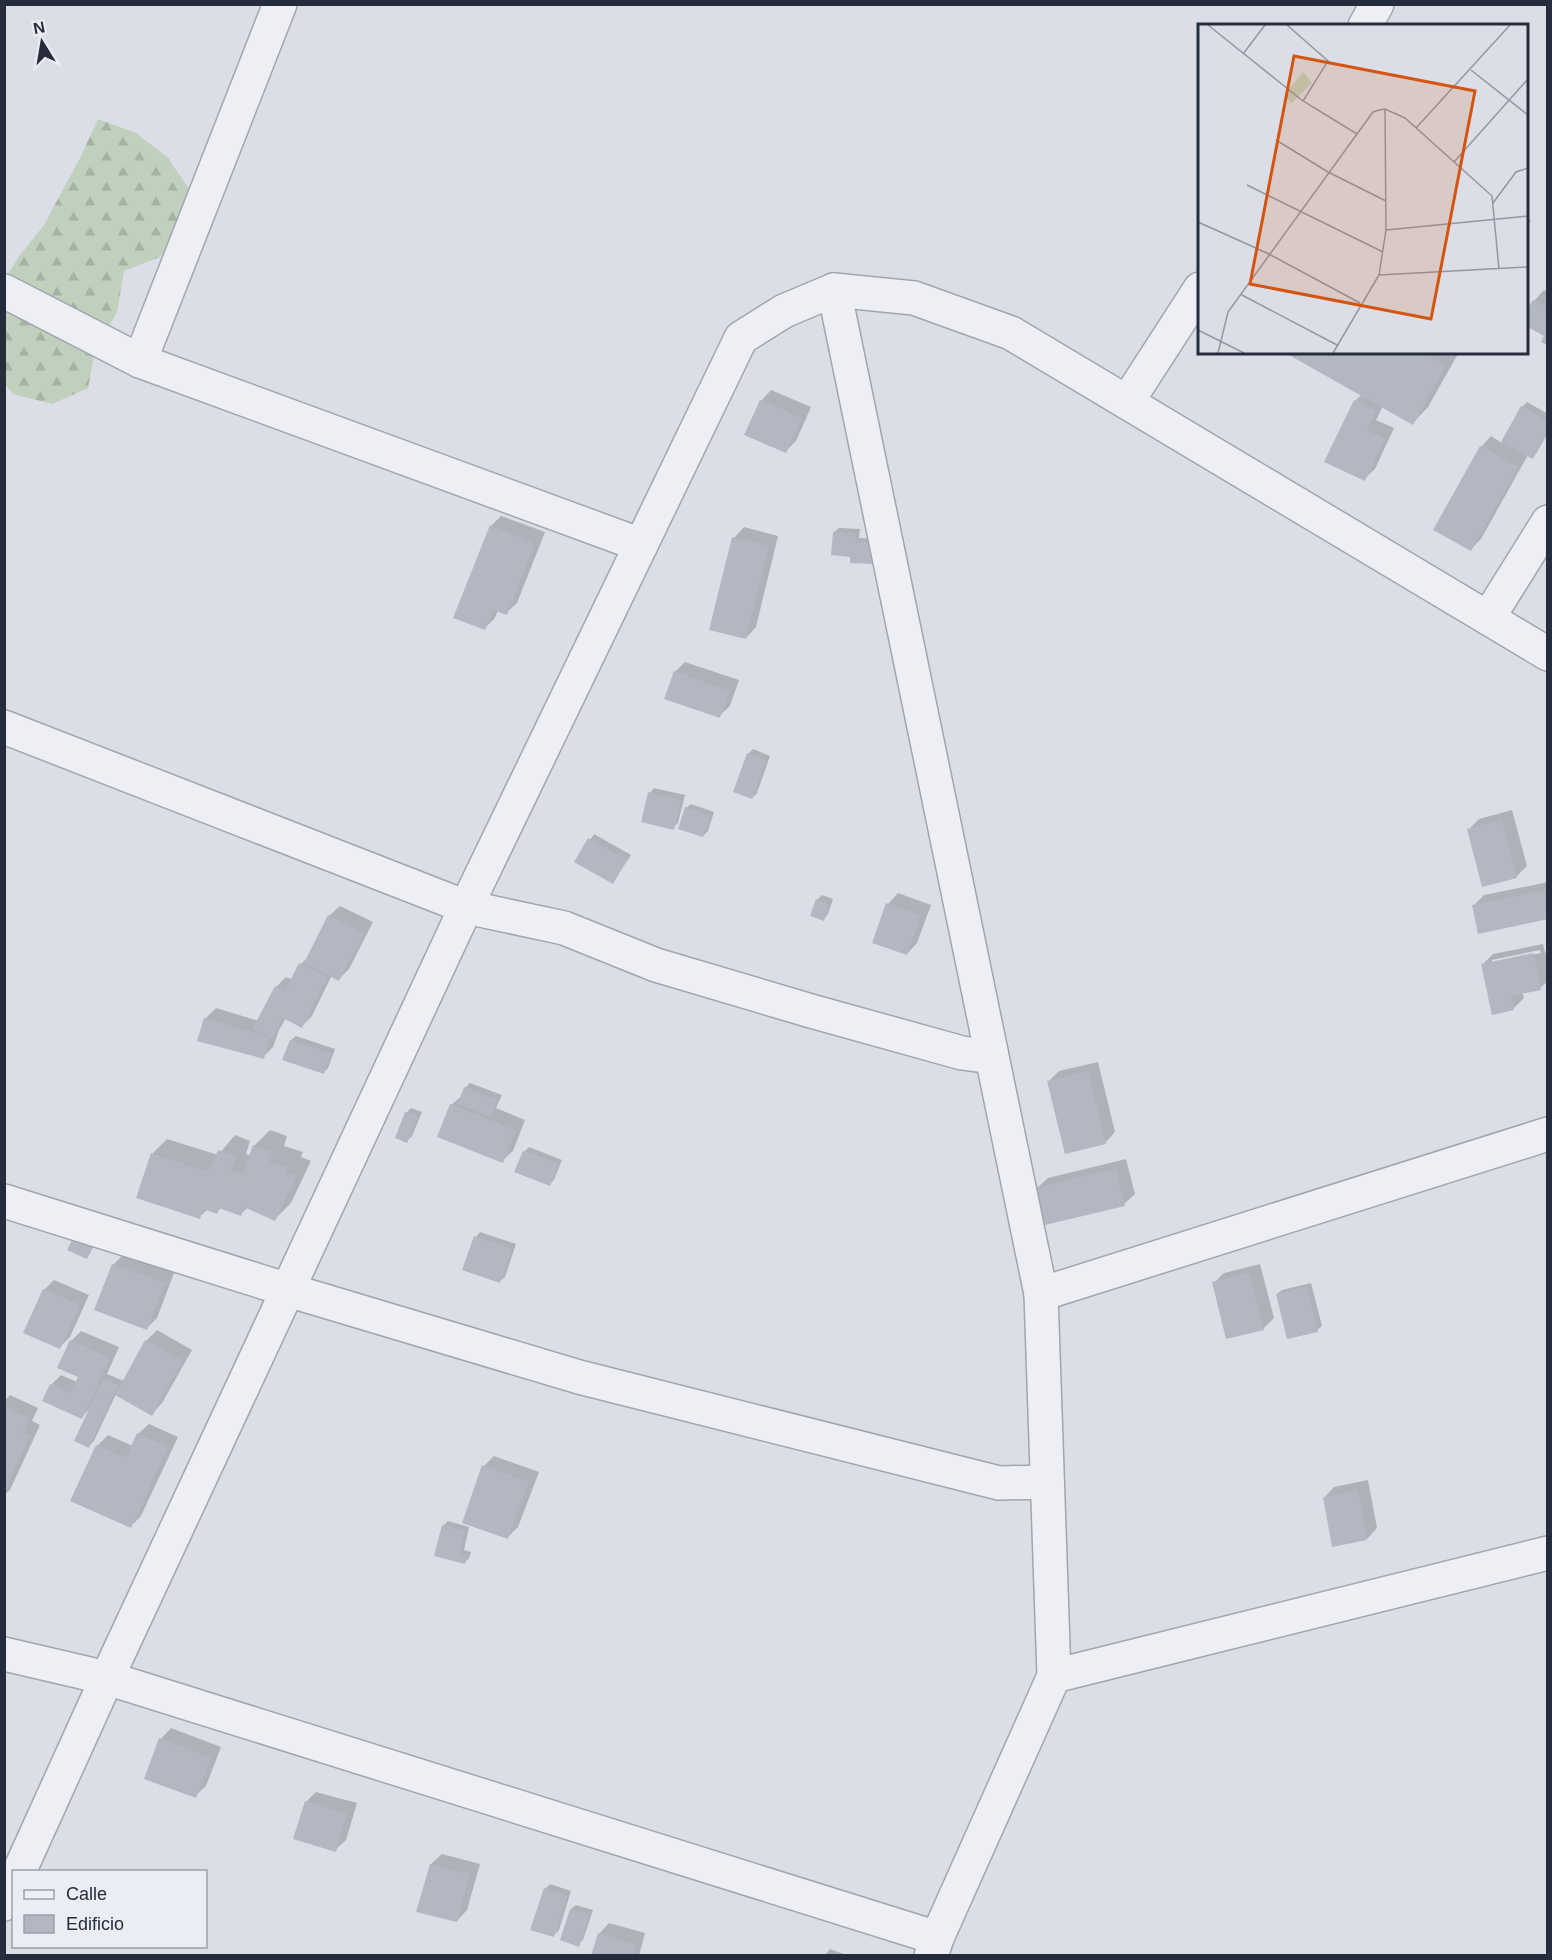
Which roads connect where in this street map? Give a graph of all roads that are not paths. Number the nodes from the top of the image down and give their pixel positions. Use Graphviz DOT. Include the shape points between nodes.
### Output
graph roads {
  1 [pos="280,4"];
  2 [pos="1377,4"];
  3 [pos="1366,24"];
  4 [pos="834,290"];
  5 [pos="4,291"];
  6 [pos="1198,292"];
  7 [pos="140,361"];
  8 [pos="1126,402"];
  9 [pos="1548,522"];
  10 [pos="641,545"];
  11 [pos="1488,618"];
  12 [pos="1548,654"];
  13 [pos="4,727"];
  14 [pos="466,907"];
  15 [pos="991,1052"];
  16 [pos="1548,1134"];
  17 [pos="4,1201"];
  18 [pos="288,1290"];
  19 [pos="1041,1294"];
  20 [pos="1047,1482"];
  21 [pos="1548,1553"];
  22 [pos="4,1654"];
  23 [pos="1054,1676"];
  24 [pos="107,1678"];
  25 [pos="20,1870"];
  26 [pos="12,1888"];
  27 [pos="4,1904"];
  28 [pos="934,1947"];
  1 -- 7 [label="street"];
  2 -- 3 [label="street"];
  4 -- 8 [label="street" via="914,298 1011,333"];
  4 -- 10 [label="street" via="784,311 741,338"];
  4 -- 15 [label="street"];
  5 -- 7 [label="street"];
  6 -- 8 [label="street"];
  7 -- 10 [label="street"];
  8 -- 11 [label="street"];
  9 -- 11 [label="street"];
  10 -- 14 [label="street"];
  11 -- 12 [label="street"];
  13 -- 14 [label="street"];
  14 -- 15 [label="street" via="564,928 656,965 962,1053"];
  14 -- 18 [label="street"];
  15 -- 19 [label="street"];
  16 -- 19 [label="street"];
  17 -- 18 [label="street"];
  18 -- 20 [label="street" via="579,1377 999,1483"];
  18 -- 24 [label="street"];
  19 -- 20 [label="street"];
  20 -- 23 [label="street"];
  21 -- 23 [label="street"];
  22 -- 24 [label="street"];
  23 -- 28 [label="street"];
  24 -- 25 [label="street"];
  24 -- 28 [label="street"];
  26 -- 27 [label="street"];
}
